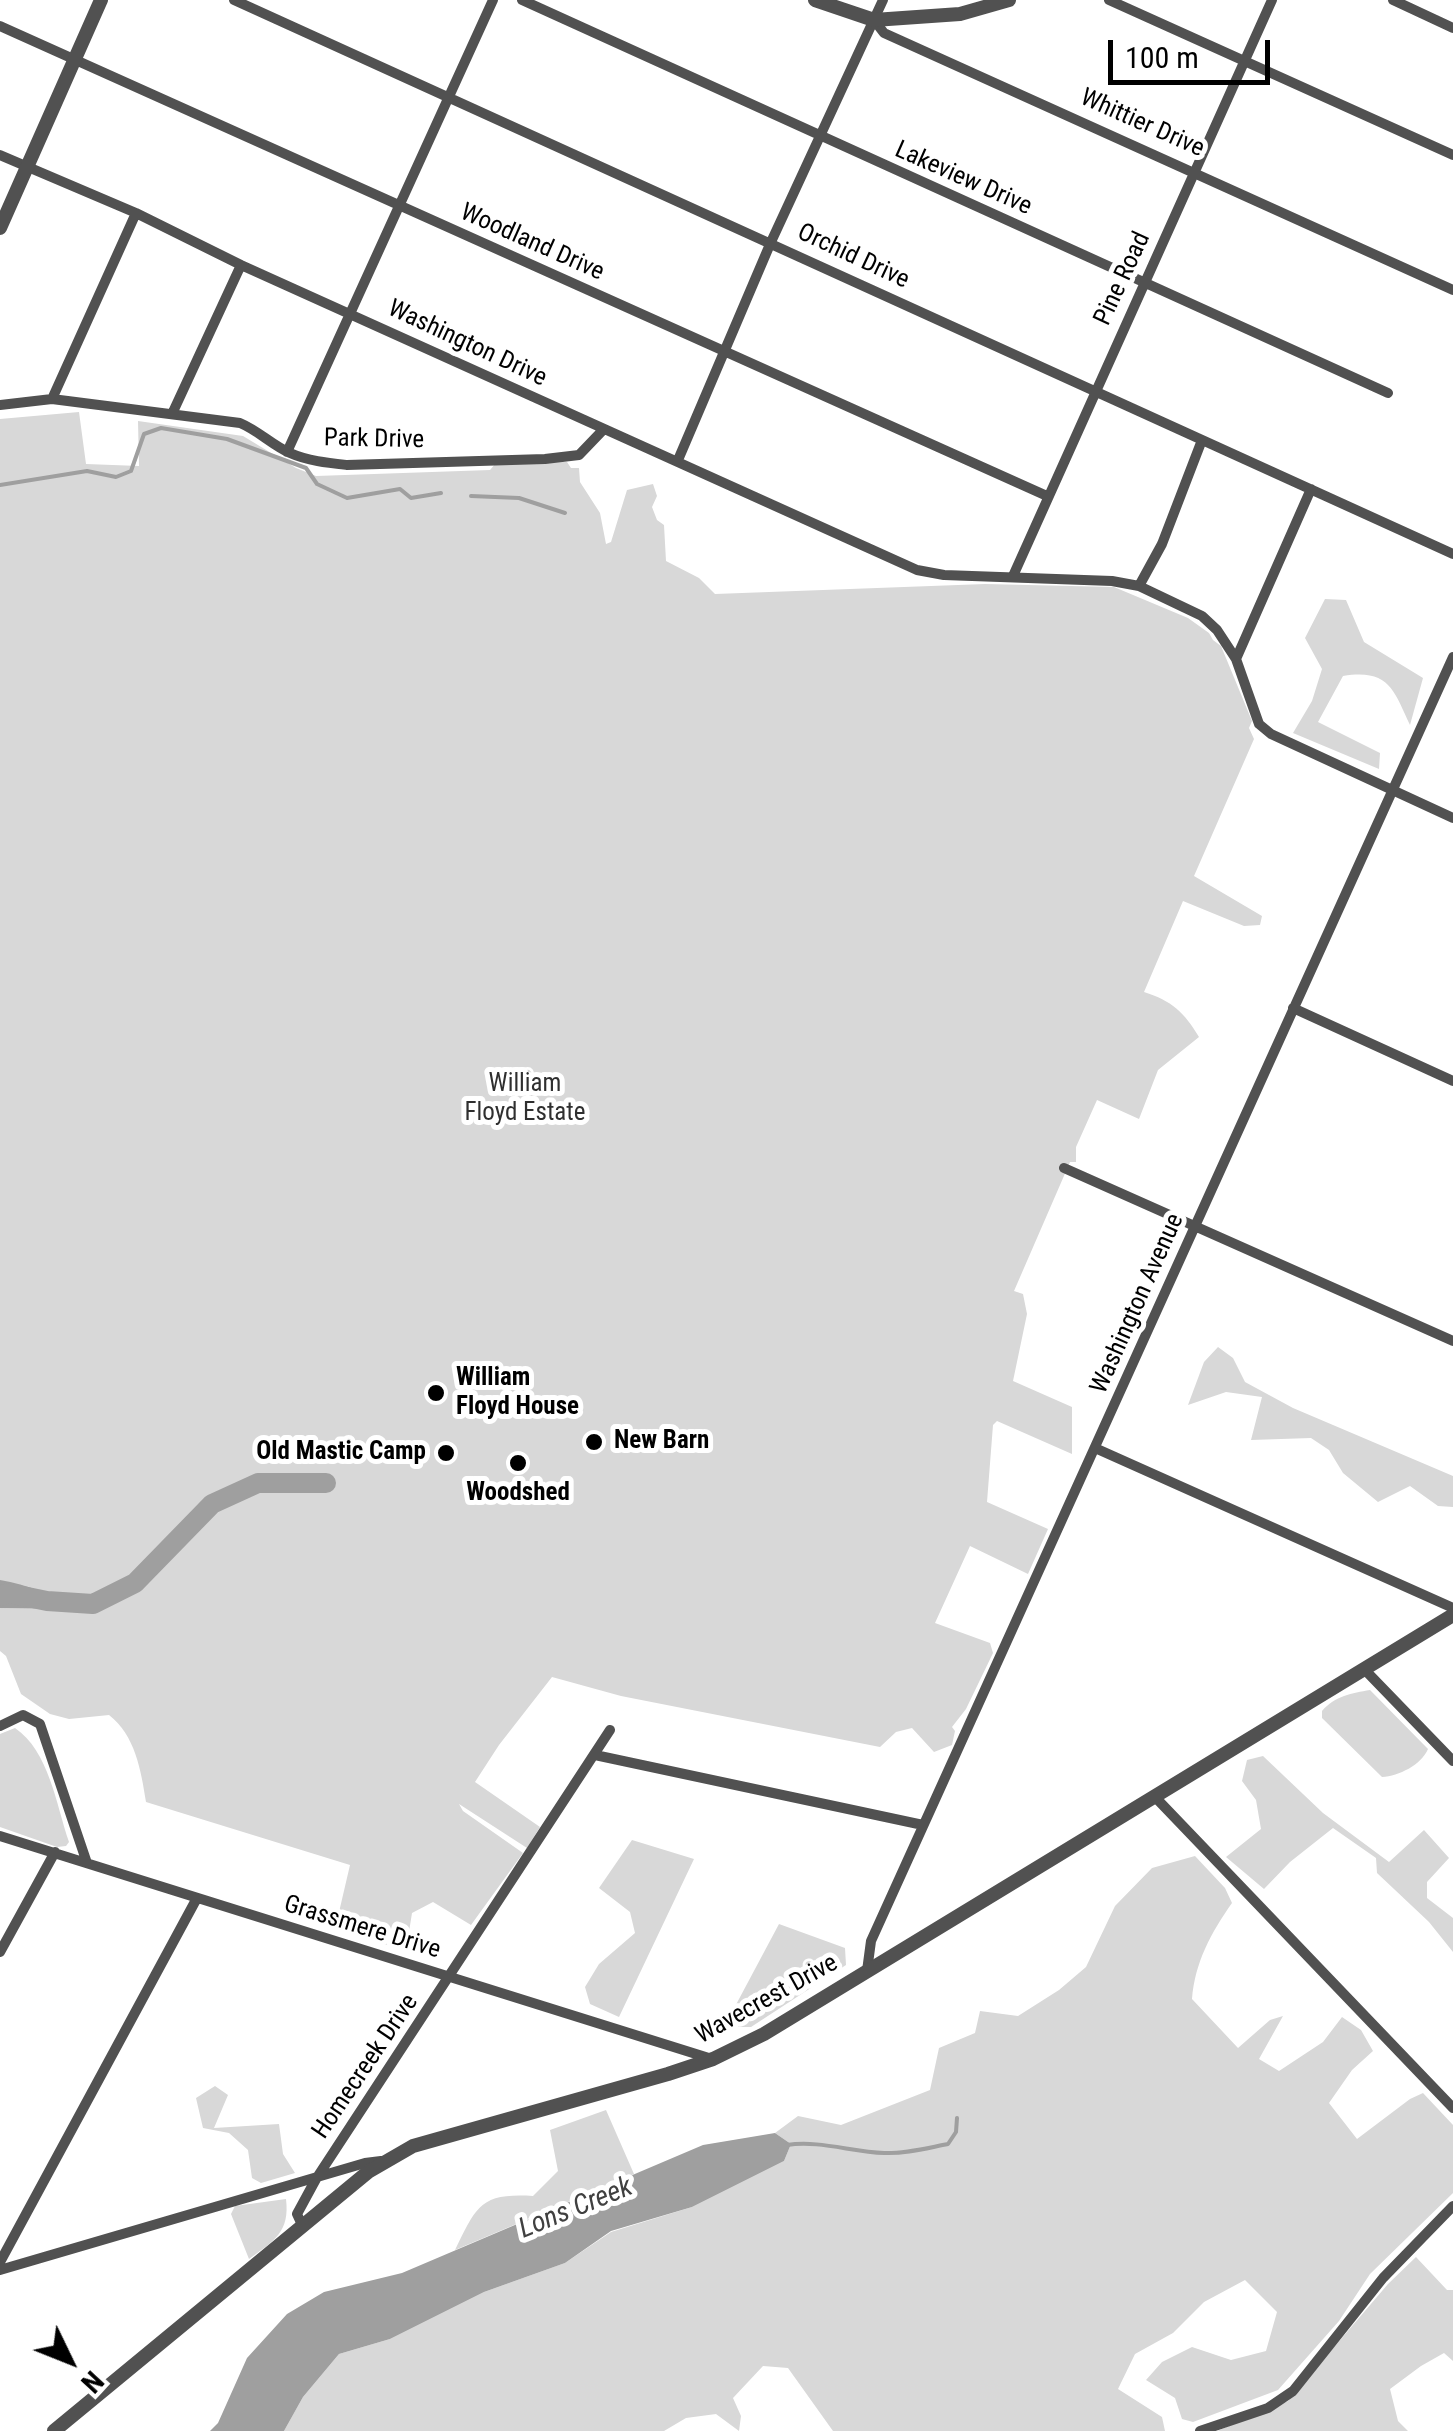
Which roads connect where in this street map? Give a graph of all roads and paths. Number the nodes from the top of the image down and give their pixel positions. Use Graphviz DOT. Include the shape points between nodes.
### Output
graph roads {
  1 [pos="102,0"];
  2 [pos="234,0"];
  3 [pos="493,0"];
  4 [pos="522,0"];
  5 [pos="815,0"];
  6 [pos="883,0"];
  7 [pos="1009,0"];
  8 [pos="1109,0"];
  9 [pos="1272,0"];
  10 [pos="1393,0"];
  11 [pos="874,20"];
  12 [pos="0,26"];
  13 [pos="1453,28"];
  14 [pos="75,60"];
  15 [pos="1244,60"];
  16 [pos="448,98"];
  17 [pos="820,137"];
  18 [pos="1453,155"];
  19 [pos="0,156"];
  20 [pos="28,168"];
  21 [pos="1194,171"];
  22 [pos="398,206"];
  23 [pos="136,214"];
  24 [pos="0,228"];
  25 [pos="771,242"];
  26 [pos="241,265"];
  27 [pos="1144,284"];
  28 [pos="1453,290"];
  29 [pos="350,312"];
  30 [pos="723,350"];
  31 [pos="1094,390"];
  32 [pos="1388,393"];
  33 [pos="52,399"];
  34 [pos="0,405"];
  35 [pos="172,414"];
  36 [pos="603,430"];
  37 [pos="1202,440"];
  38 [pos="286,452"];
  39 [pos="678,460"];
  40 [pos="1311,489"];
  41 [pos="1048,496"];
  42 [pos="1453,554"];
  43 [pos="1013,576"];
  44 [pos="1139,586"];
  45 [pos="1453,657"];
  46 [pos="1236,659"];
  47 [pos="1392,791"];
  48 [pos="1453,818"];
  49 [pos="1293,1008"];
  50 [pos="1453,1081"];
  51 [pos="1064,1168"];
  52 [pos="1195,1226"];
  53 [pos="1453,1341"];
  54 [pos="1095,1448"];
  55 [pos="1453,1612"];
  56 [pos="1364,1670"];
  57 [pos="0,1726"];
  58 [pos="610,1730"];
  59 [pos="595,1755"];
  60 [pos="1453,1760"];
  61 [pos="1156,1798"];
  62 [pos="923,1825"];
  63 [pos="0,1836"];
  64 [pos="54,1852"];
  65 [pos="87,1863"];
  66 [pos="196,1898"];
  67 [pos="0,1952"];
  68 [pos="867,1971"];
  69 [pos="451,1976"];
  70 [pos="712,2059"];
  71 [pos="1453,2108"];
  72 [pos="387,2161"];
  73 [pos="316,2179"];
  74 [pos="1453,2206"];
  75 [pos="303,2226"];
  76 [pos="0,2262"];
  77 [pos="0,2270"];
  78 [pos="54,2431"];
  79 [pos="1200,2431"];
  1 -- 14 [label="street"];
  2 -- 16 [label="street, Orchid Drive"];
  3 -- 16 [label="street"];
  4 -- 17 [label="street, Lakeview Drive"];
  5 -- 11 [label="street, Whittier Drive"];
  6 -- 11 [label="street"];
  7 -- 11 [label="street" via="960,14"];
  8 -- 15 [label="street"];
  9 -- 15 [label="street, Pine Road"];
  10 -- 13 [label="street"];
  11 -- 17 [label="street"];
  11 -- 21 [label="street, Whittier Drive" via="884,33"];
  12 -- 14 [label="street, Woodland Drive"];
  14 -- 20 [label="street"];
  14 -- 22 [label="street, Woodland Drive"];
  15 -- 18 [label="street"];
  15 -- 21 [label="street, Pine Road"];
  16 -- 22 [label="street"];
  16 -- 25 [label="street, Orchid Drive"];
  17 -- 25 [label="street"];
  17 -- 27 [label="street, Lakeview Drive"];
  19 -- 20 [label="street, Washington Drive"];
  20 -- 23 [label="street, Washington Drive"];
  20 -- 24 [label="street"];
  21 -- 27 [label="street, Pine Road"];
  21 -- 28 [label="street, Whittier Drive"];
  22 -- 29 [label="street"];
  22 -- 30 [label="street, Woodland Drive"];
  23 -- 26 [label="street, Washington Drive"];
  23 -- 33 [label="street"];
  25 -- 30 [label="street"];
  25 -- 31 [label="street, Orchid Drive"];
  26 -- 29 [label="street, Washington Drive"];
  26 -- 35 [label="street"];
  27 -- 31 [label="street, Pine Road"];
  27 -- 32 [label="street, Lakeview Drive"];
  29 -- 36 [label="street, Washington Drive"];
  29 -- 38 [label="street"];
  30 -- 39 [label="street"];
  30 -- 41 [label="street, Woodland Drive"];
  31 -- 37 [label="street, Orchid Drive"];
  31 -- 41 [label="street, Pine Road"];
  33 -- 34 [label="street, Park Drive"];
  33 -- 35 [label="street, Park Drive"];
  35 -- 38 [label="street, Park Drive" via="240,423"];
  36 -- 38 [label="street, Park Drive" via="579,455 544,459 347,465"];
  36 -- 39 [label="street, Washington Drive"];
  37 -- 40 [label="street, Orchid Drive"];
  37 -- 44 [label="street"];
  39 -- 43 [label="street, Washington Drive" via="917,570"];
  40 -- 42 [label="street, Orchid Drive"];
  40 -- 46 [label="street"];
  41 -- 43 [label="street, Pine Road"];
  43 -- 44 [label="street, Washington Drive"];
  44 -- 46 [label="street, Washington Drive" via="1202,616"];
  45 -- 47 [label="street, Washington Avenue"];
  46 -- 47 [label="street" via="1252,711 1270,734"];
  47 -- 48 [label="street"];
  47 -- 49 [label="street, Washington Avenue"];
  49 -- 50 [label="street"];
  49 -- 52 [label="street, Washington Avenue"];
  51 -- 52 [label="street"];
  52 -- 53 [label="street"];
  52 -- 54 [label="street, Washington Avenue"];
  54 -- 55 [label="street"];
  54 -- 62 [label="street, Washington Avenue"];
  55 -- 56 [label="street, Wavecrest Drive"];
  56 -- 60 [label="street"];
  56 -- 61 [label="street, Wavecrest Drive"];
  57 -- 65 [label="street" via="23,1715 44,1731"];
  58 -- 59 [label="street, Homecreek Drive"];
  59 -- 62 [label="street"];
  59 -- 69 [label="street, Homecreek Drive"];
  61 -- 68 [label="street, Wavecrest Drive"];
  61 -- 71 [label="street"];
  62 -- 68 [label="street, Washington Avenue" via="871,1941"];
  63 -- 64 [label="street, Grassmere Drive"];
  64 -- 65 [label="street, Grassmere Drive"];
  64 -- 67 [label="street"];
  65 -- 66 [label="street, Grassmere Drive"];
  66 -- 69 [label="street, Grassmere Drive"];
  66 -- 76 [label="street"];
  68 -- 70 [label="street, Wavecrest Drive"];
  69 -- 70 [label="street, Grassmere Drive"];
  69 -- 73 [label="street, Homecreek Drive"];
  70 -- 72 [label="street, Wavecrest Drive" via="413,2146"];
  72 -- 73 [label="street"];
  72 -- 75 [label="street, Wavecrest Drive"];
  73 -- 75 [label="street, Homecreek Drive" via="297,2214"];
  73 -- 77 [label="street"];
  74 -- 79 [label="street" via="1383,2278 1293,2391 1268,2408"];
  75 -- 78 [label="street, Wavecrest Drive"];
}
